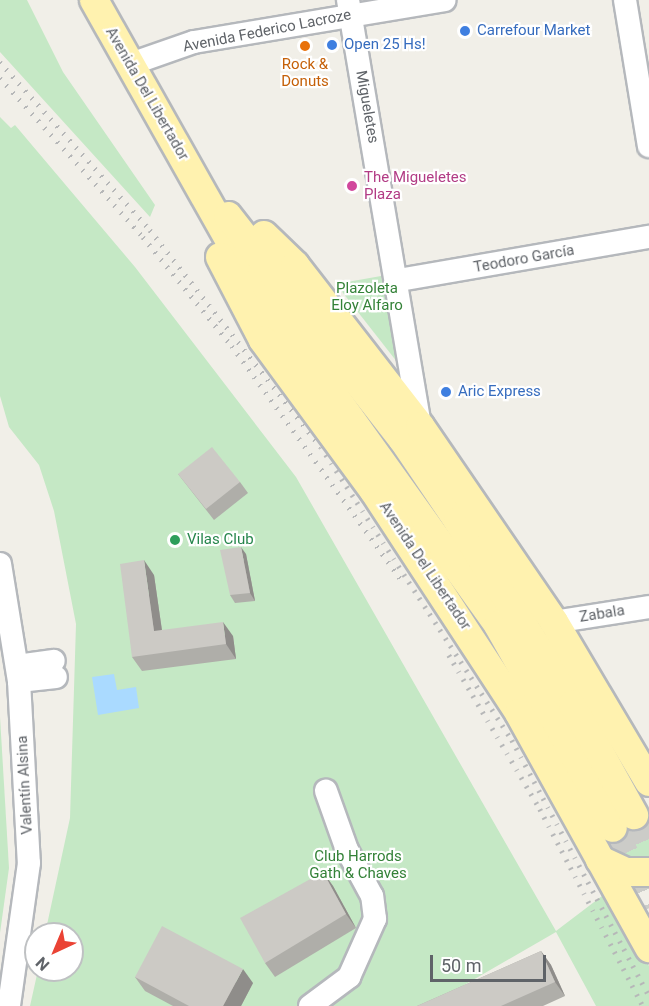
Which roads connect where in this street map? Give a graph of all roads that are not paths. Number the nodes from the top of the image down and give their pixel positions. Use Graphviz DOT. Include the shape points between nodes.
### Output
graph roads {
  1 [pos="94,0"];
  2 [pos="444,0"];
  3 [pos="625,0"];
  4 [pos="350,8"];
  5 [pos="128,65"];
  6 [pos="649,146"];
  7 [pos="203,188"];
  8 [pos="649,237"];
  9 [pos="399,280"];
  10 [pos="420,426"];
  11 [pos="0,564"];
  12 [pos="649,607"];
  13 [pos="554,622"];
  14 [pos="55,669"];
  15 [pos="18,674"];
  16 [pos="649,782"];
  17 [pos="326,791"];
  18 [pos="623,822"];
  19 [pos="600,860"];
  20 [pos="649,872"];
  21 [pos="649,948"];
  22 [pos="9,1006"];
  23 [pos="310,1006"];
  1 -- 5 [label="main road, Avenida Del Libertador"];
  2 -- 4 [label="street, Avenida Federico Lacroze"];
  3 -- 6 [label="street"];
  4 -- 5 [label="street, Avenida Federico Lacroze" via="194,42"];
  4 -- 9 [label="street, Migueletes"];
  5 -- 7 [label="main road, Avenida Del Libertador"];
  7 -- 10 [label="main road, Avenida Del Libertador" via="280,249"];
  7 -- 18 [label="main road, Avenida Del Libertador" via="254,284 498,625"];
  7 -- 19 [label="main road, Avenida Del Libertador" via="223,266 240,301 475,641"];
  8 -- 9 [label="street, Teodoro García"];
  9 -- 10 [label="street, Migueletes"];
  10 -- 13 [label="main road, Avenida Del Libertador"];
  11 -- 15 [label="street, Valentín Alsina"];
  12 -- 13 [label="street, Zabala"];
  13 -- 16 [label="main road, Avenida Del Libertador"];
  14 -- 15 [label="street"];
  15 -- 22 [label="street, Valentín Alsina" via="29,863"];
  17 -- 23 [label="street" via="347,850 372,896 375,920 349,976"];
  19 -- 20 [label="main road" via="626,872"];
  19 -- 21 [label="main road, Avenida Del Libertador"];
}
